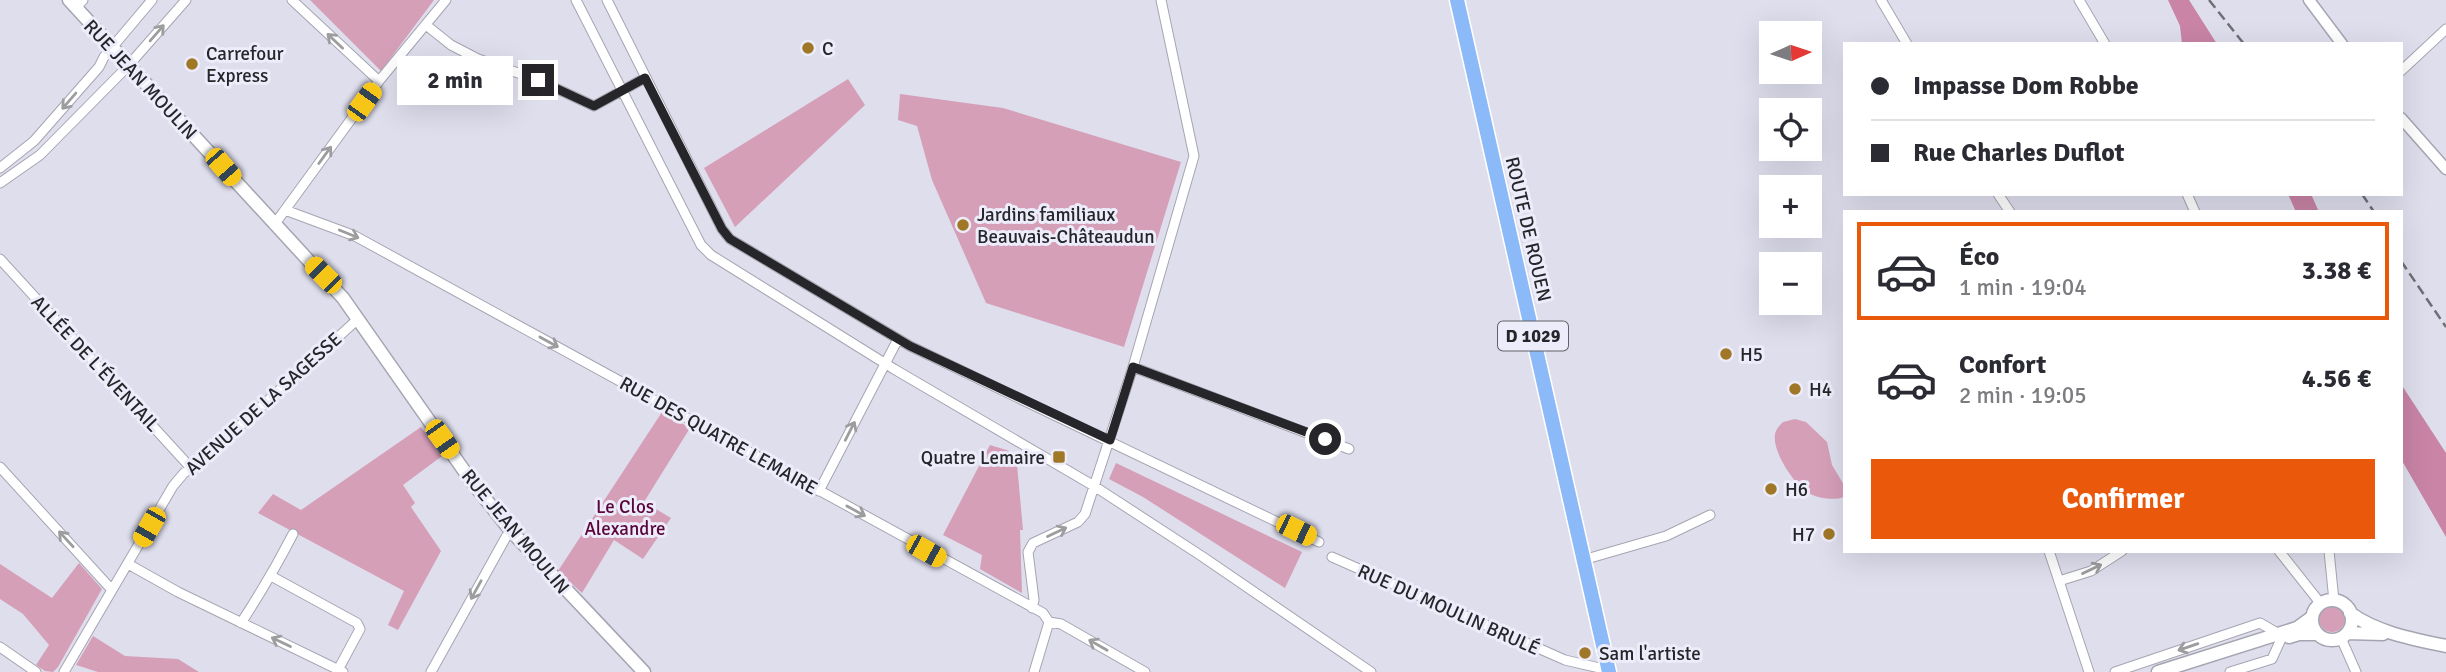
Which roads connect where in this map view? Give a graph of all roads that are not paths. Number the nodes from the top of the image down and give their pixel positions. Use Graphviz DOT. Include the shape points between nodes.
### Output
graph roads {
  1 [pos="152,0"];
  2 [pos="186,0"];
  3 [pos="292,0"];
  4 [pos="446,0"];
  5 [pos="576,0"];
  6 [pos="607,0"];
  7 [pos="1161,0"];
  8 [pos="1457,0"];
  9 [pos="1881,0"];
  10 [pos="2080,0"];
  11 [pos="2309,0"];
  12 [pos="76,3"];
  13 [pos="426,25"];
  14 [pos="2446,29"];
  15 [pos="1906,42"];
  16 [pos="2104,42"];
  17 [pos="2340,42"];
  18 [pos="112,48"];
  19 [pos="128,66"];
  20 [pos="2403,69"];
  21 [pos="645,78"];
  22 [pos="379,81"];
  23 [pos="623,91"];
  24 [pos="2403,120"];
  25 [pos="0,168"];
  26 [pos="2446,169"];
  27 [pos="0,183"];
  28 [pos="285,210"];
  29 [pos="274,225"];
  30 [pos="0,259"];
  31 [pos="358,319"];
  32 [pos="898,339"];
  33 [pos="885,363"];
  34 [pos="1133,367"];
  35 [pos="1110,440"];
  36 [pos="1349,449"];
  37 [pos="0,467"];
  38 [pos="191,468"];
  39 [pos="1094,486"];
  40 [pos="819,491"];
  41 [pos="1710,515"];
  42 [pos="511,531"];
  43 [pos="293,534"];
  44 [pos="1319,542"];
  45 [pos="2050,553"];
  46 [pos="2119,553"];
  47 [pos="2281,553"];
  48 [pos="2329,553"];
  49 [pos="1332,557"];
  50 [pos="1583,560"];
  51 [pos="128,565"];
  52 [pos="271,576"];
  53 [pos="2059,581"];
  54 [pos="113,590"];
  55 [pos="2327,602"];
  56 [pos="1032,608"];
  57 [pos="2350,613"];
  58 [pos="2312,617"];
  59 [pos="241,622"];
  60 [pos="1049,622"];
  61 [pos="2390,633"];
  62 [pos="2317,634"];
  63 [pos="2344,636"];
  64 [pos="2281,637"];
  65 [pos="2446,646"];
  66 [pos="0,648"];
  67 [pos="638,669"];
  68 [pos="340,671"];
  69 [pos="1608,671"];
  70 [pos="36,672"];
  71 [pos="64,672"];
  72 [pos="431,672"];
  73 [pos="1034,672"];
  74 [pos="1145,672"];
  75 [pos="1371,672"];
  76 [pos="2089,672"];
  77 [pos="2115,672"];
  78 [pos="2158,672"];
  79 [pos="2182,672"];
  80 [pos="2230,672"];
  81 [pos="2356,672"];
  1 -- 18 [label="street"];
  19 -- 2 [label="street, one-way"];
  22 -- 3 [label="street, one-way"];
  4 -- 13 [label="street"];
  5 -- 23 [label="street"];
  6 -- 21 [label="street"];
  7 -- 34 [label="street" via="1195,156"];
  8 -- 50 [label="main road, ROUTE DE ROUEN / D 1029"];
  9 -- 15 [label="street"];
  10 -- 16 [label="street"];
  11 -- 17 [label="street"];
  12 -- 18 [label="main road, RUE JEAN MOULIN"];
  13 -- 22 [label="street"];
  13 -- 23 [label="street" via="478,59 594,106"];
  14 -- 20 [label="street"];
  18 -- 19 [label="main road, RUE JEAN MOULIN"];
  18 -- 25 [label="street, one-way" via="34,141"];
  19 -- 27 [label="street" via="40,155"];
  19 -- 29 [label="main road, RUE JEAN MOULIN"];
  21 -- 23 [label="street"];
  21 -- 32 [label="street" via="730,239"];
  28 -- 22 [label="street, one-way"];
  23 -- 33 [label="street" via="701,245"];
  24 -- 26 [label="street"];
  28 -- 29 [label="street"];
  28 -- 40 [label="street, RUE DES QUATRE LEMAIRE, one-way" via="355,236"];
  29 -- 31 [label="main road, RUE JEAN MOULIN"];
  30 -- 38 [label="street, ALLÉE DE L'ÉVENTAIL"];
  31 -- 38 [label="street, AVENUE DE LA SAGESSE"];
  31 -- 42 [label="main road, RUE JEAN MOULIN"];
  32 -- 33 [label="street"];
  32 -- 35 [label="street"];
  33 -- 39 [label="street"];
  40 -- 33 [label="street, one-way"];
  34 -- 35 [label="street"];
  34 -- 36 [label="street"];
  35 -- 39 [label="street"];
  35 -- 44 [label="street"];
  54 -- 37 [label="street, one-way"];
  38 -- 51 [label="street, AVENUE DE LA SAGESSE" via="173,486"];
  56 -- 39 [label="street, one-way" via="1028,552 1033,543 1078,522"];
  39 -- 75 [label="street"];
  40 -- 56 [label="street, RUE DES QUATRE LEMAIRE, one-way"];
  41 -- 50 [label="street" via="1666,536"];
  42 -- 67 [label="main road, RUE JEAN MOULIN"];
  42 -- 72 [label="street, one-way"];
  43 -- 52 [label="street"];
  45 -- 53 [label="street"];
  53 -- 46 [label="street, one-way" via="2091,571"];
  47 -- 55 [label="street"];
  48 -- 55 [label="street"];
  49 -- 69 [label="street, RUE DU MOULIN BRULÉ" via="1565,660"];
  50 -- 69 [label="main road, ROUTE DE ROUEN / D 1029"];
  51 -- 54 [label="street, AVENUE DE LA SAGESSE"];
  51 -- 59 [label="street"];
  52 -- 59 [label="street"];
  52 -- 68 [label="street" via="357,622 360,629"];
  53 -- 76 [label="street"];
  54 -- 71 [label="street, AVENUE DE LA SAGESSE"];
  55 -- 57 [label="main road" via="2341,603"];
  55 -- 58 [label="main road"];
  56 -- 60 [label="street, RUE DES QUATRE LEMAIRE"];
  57 -- 61 [label="main road"];
  57 -- 63 [label="main road" via="2351,624"];
  58 -- 62 [label="main road"];
  58 -- 64 [label="main road"];
  68 -- 59 [label="street, one-way"];
  60 -- 73 [label="street"];
  74 -- 60 [label="street, RUE DES QUATRE LEMAIRE, one-way"];
  61 -- 63 [label="main road"];
  61 -- 65 [label="main road"];
  62 -- 63 [label="main road" via="2326,640"];
  62 -- 64 [label="main road"];
  63 -- 81 [label="street"];
  64 -- 77 [label="street, one-way" via="2260,623"];
  64 -- 78 [label="main road"];
  64 -- 79 [label="main road"];
  64 -- 80 [label="street" via="2272,659"];
  66 -- 70 [label="street"];
}
